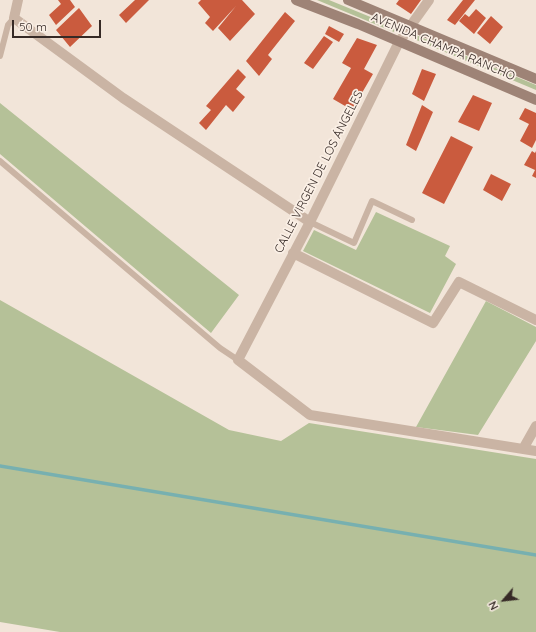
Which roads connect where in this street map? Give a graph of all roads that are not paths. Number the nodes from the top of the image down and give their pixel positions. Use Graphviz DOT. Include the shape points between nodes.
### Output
graph roads {
  1 [pos="18,0"];
  2 [pos="296,0"];
  3 [pos="348,0"];
  4 [pos="429,0"];
  5 [pos="14,18"];
  6 [pos="410,25"];
  7 [pos="399,42"];
  8 [pos="0,56"];
  9 [pos="536,78"];
  10 [pos="536,100"];
  11 [pos="0,161"];
  12 [pos="412,220"];
  13 [pos="310,222"];
  14 [pos="293,253"];
  15 [pos="536,320"];
  16 [pos="238,360"];
  17 [pos="536,426"];
  18 [pos="523,448"];
  19 [pos="536,451"];
  1 -- 5 [label="street"];
  2 -- 7 [label="main road, AVENIDA CHAMPA RANCHO"];
  3 -- 6 [label="main road, AVENIDA CHAMPA RANCHO"];
  4 -- 6 [label="street, CALLE VIRGEN DE LOS ÁNGELES"];
  5 -- 8 [label="lane" via="8,26"];
  5 -- 13 [label="street" via="123,98"];
  6 -- 7 [label="street, CALLE VIRGEN DE LOS ÁNGELES"];
  6 -- 9 [label="main road, AVENIDA CHAMPA RANCHO"];
  7 -- 10 [label="main road, AVENIDA CHAMPA RANCHO"];
  7 -- 13 [label="street, CALLE VIRGEN DE LOS ÁNGELES"];
  11 -- 16 [label="lane" via="220,348"];
  12 -- 13 [label="lane" via="372,201 354,243"];
  13 -- 14 [label="street, CALLE VIRGEN DE LOS ÁNGELES"];
  14 -- 15 [label="street" via="433,323 459,282"];
  14 -- 16 [label="street, CALLE VIRGEN DE LOS ÁNGELES"];
  16 -- 18 [label="street" via="310,415"];
  17 -- 18 [label="street"];
  18 -- 19 [label="street"];
}
